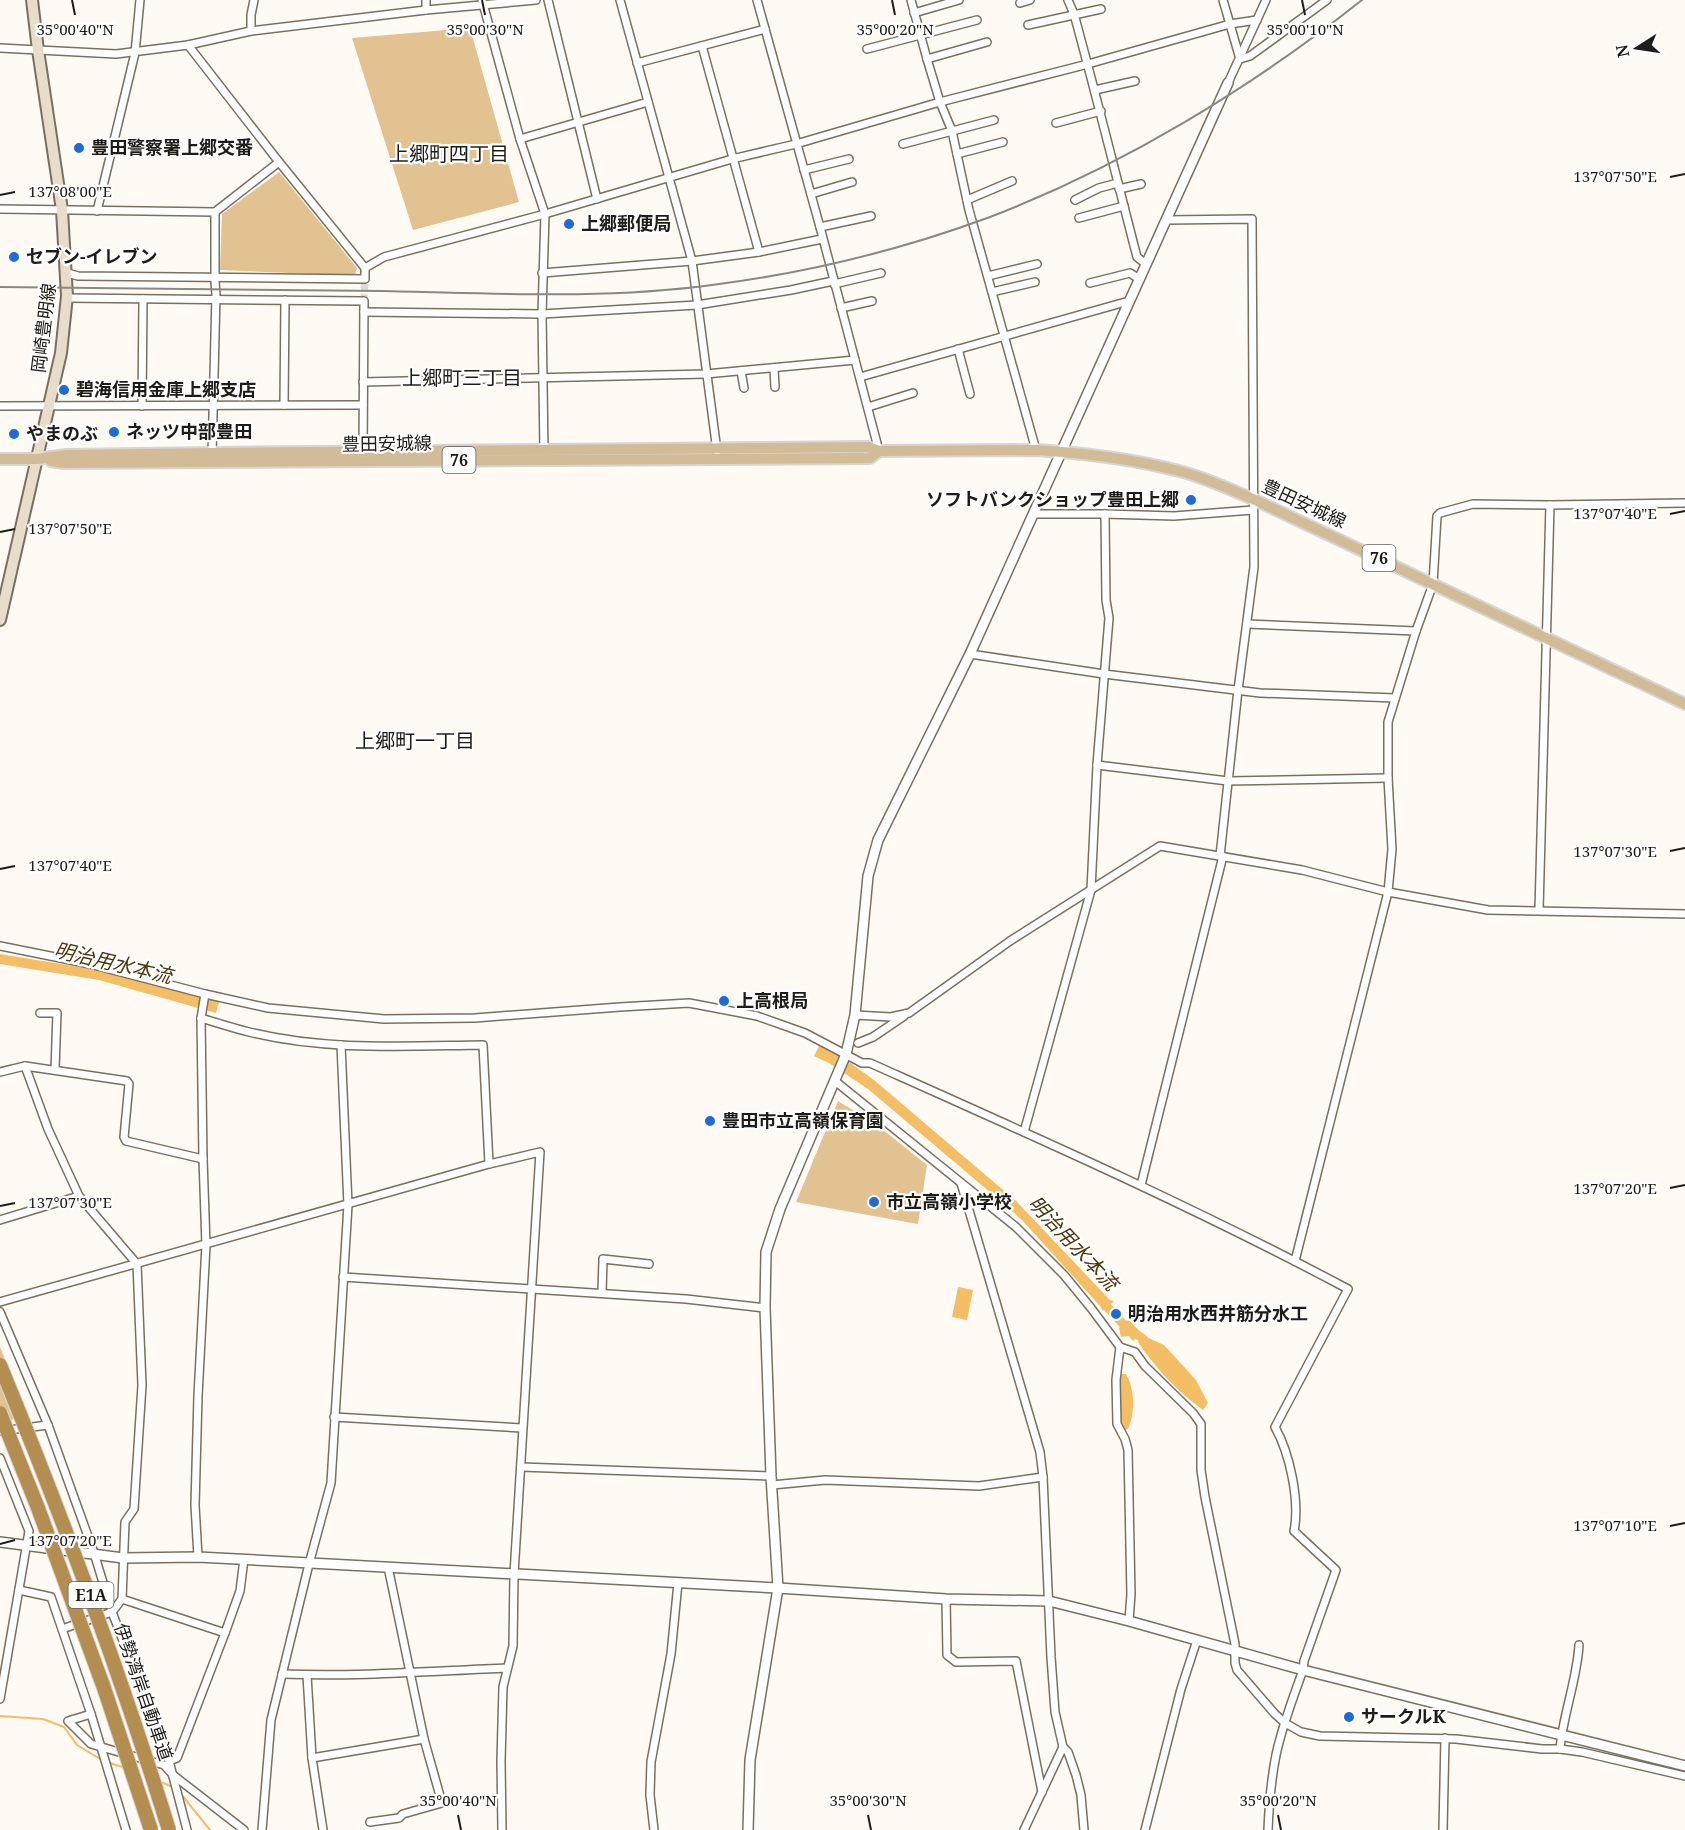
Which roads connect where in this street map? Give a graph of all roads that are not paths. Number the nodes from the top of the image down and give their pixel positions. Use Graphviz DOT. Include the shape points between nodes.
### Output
graph roads {
  1 [pos="32,0"];
  2 [pos="140,0"];
  3 [pos="254,0"];
  4 [pos="426,0"];
  5 [pos="536,0"];
  6 [pos="548,0"];
  7 [pos="620,0"];
  8 [pos="757,0"];
  9 [pos="911,0"];
  10 [pos="959,0"];
  11 [pos="1030,0"];
  12 [pos="1068,0"];
  13 [pos="1223,0"];
  14 [pos="1266,0"];
  15 [pos="1327,0"];
  16 [pos="483,3"];
  17 [pos="1020,3"];
  18 [pos="1101,9"];
  19 [pos="426,10"];
  20 [pos="914,13"];
  21 [pos="1074,14"];
  22 [pos="977,20"];
  23 [pos="1257,20"];
  24 [pos="1230,24"];
  25 [pos="1028,25"];
  26 [pos="765,29"];
  27 [pos="251,31"];
  28 [pos="920,35"];
  29 [pos="987,42"];
  30 [pos="189,45"];
  31 [pos="702,46"];
  32 [pos="0,48"];
  33 [pos="867,49"];
  34 [pos="38,50"];
  35 [pos="135,53"];
  36 [pos="927,59"];
  37 [pos="1240,59"];
  38 [pos="637,63"];
  39 [pos="1088,64"];
  40 [pos="1135,81"];
  41 [pos="1228,83"];
  42 [pos="1095,90"];
  43 [pos="648,102"];
  44 [pos="940,102"];
  45 [pos="1101,111"];
  46 [pos="994,120"];
  47 [pos="578,123"];
  48 [pos="1056,123"];
  49 [pos="952,131"];
  50 [pos="520,139"];
  51 [pos="1003,142"];
  52 [pos="796,144"];
  53 [pos="903,144"];
  54 [pos="957,154"];
  55 [pos="732,159"];
  56 [pos="849,159"];
  57 [pos="279,162"];
  58 [pos="804,170"];
  59 [pos="669,177"];
  60 [pos="1012,181"];
  61 [pos="852,182"];
  62 [pos="1141,184"];
  63 [pos="1119,186"];
  64 [pos="810,194"];
  65 [pos="597,199"];
  66 [pos="967,200"];
  67 [pos="1076,200"];
  68 [pos="1124,206"];
  69 [pos="0,209"];
  70 [pos="62,210"];
  71 [pos="97,211"];
  72 [pos="215,212"];
  73 [pos="545,214"];
  74 [pos="871,216"];
  75 [pos="1079,218"];
  76 [pos="1166,220"];
  77 [pos="820,227"];
  78 [pos="822,239"];
  79 [pos="759,252"];
  80 [pos="692,261"];
  81 [pos="1036,264"];
  82 [pos="1146,264"];
  83 [pos="365,268"];
  84 [pos="67,273"];
  85 [pos="542,273"];
  86 [pos="880,273"];
  87 [pos="988,276"];
  88 [pos="215,277"];
  89 [pos="1139,279"];
  90 [pos="1035,282"];
  91 [pos="834,283"];
  92 [pos="1090,283"];
  93 [pos="992,292"];
  94 [pos="67,298"];
  95 [pos="143,298"];
  96 [pos="215,299"];
  97 [pos="285,300"];
  98 [pos="872,301"];
  99 [pos="1129,301"];
  100 [pos="697,305"];
  101 [pos="841,308"];
  102 [pos="364,312"];
  103 [pos="542,314"];
  104 [pos="1004,337"];
  105 [pos="958,349"];
  106 [pos="855,360"];
  107 [pos="774,368"];
  108 [pos="741,371"];
  109 [pos="706,374"];
  110 [pos="860,377"];
  111 [pos="542,378"];
  112 [pos="363,382"];
  113 [pos="775,387"];
  114 [pos="744,388"];
  115 [pos="913,393"];
  116 [pos="970,394"];
  117 [pos="284,405"];
  118 [pos="363,405"];
  119 [pos="0,406"];
  120 [pos="49,406"];
  121 [pos="142,406"];
  122 [pos="215,407"];
  123 [pos="868,407"];
  124 [pos="1036,450"];
  125 [pos="879,451"];
  126 [pos="1061,452"];
  127 [pos="717,453"];
  128 [pos="544,454"];
  129 [pos="363,456"];
  130 [pos="212,458"];
  131 [pos="0,459"];
  132 [pos="37,459"];
  133 [pos="1253,499"];
  134 [pos="1685,503"];
  135 [pos="1550,505"];
  136 [pos="1253,510"];
  137 [pos="1033,514"];
  138 [pos="1105,514"];
  139 [pos="1432,584"];
  140 [pos="0,620"];
  141 [pos="1247,624"];
  142 [pos="1416,631"];
  143 [pos="1545,637"];
  144 [pos="970,654"];
  145 [pos="1104,674"];
  146 [pos="1238,690"];
  147 [pos="1395,698"];
  148 [pos="1685,704"];
  149 [pos="1097,765"];
  150 [pos="1388,778"];
  151 [pos="1228,781"];
  152 [pos="1222,856"];
  153 [pos="1091,891"];
  154 [pos="1389,892"];
  155 [pos="1539,910"];
  156 [pos="1685,914"];
  157 [pos="0,946"];
  158 [pos="204,996"];
  159 [pos="40,1013"];
  160 [pos="909,1013"];
  161 [pos="201,1015"];
  162 [pos="855,1016"];
  163 [pos="858,1043"];
  164 [pos="341,1045"];
  165 [pos="845,1057"];
  166 [pos="25,1066"];
  167 [pos="55,1070"];
  168 [pos="0,1072"];
  169 [pos="834,1081"];
  170 [pos="1024,1132"];
  171 [pos="203,1159"];
  172 [pos="489,1164"];
  173 [pos="960,1183"];
  174 [pos="1141,1185"];
  175 [pos="80,1197"];
  176 [pos="348,1205"];
  177 [pos="0,1220"];
  178 [pos="206,1245"];
  179 [pos="1295,1261"];
  180 [pos="137,1264"];
  181 [pos="650,1264"];
  182 [pos="343,1277"];
  183 [pos="532,1289"];
  184 [pos="602,1293"];
  185 [pos="0,1302"];
  186 [pos="765,1308"];
  187 [pos="0,1312"];
  188 [pos="1120,1347"];
  189 [pos="0,1365"];
  190 [pos="0,1413"];
  191 [pos="334,1417"];
  192 [pos="48,1425"];
  193 [pos="522,1428"];
  194 [pos="0,1431"];
  195 [pos="0,1458"];
  196 [pos="521,1467"];
  197 [pos="1043,1477"];
  198 [pos="772,1480"];
  199 [pos="0,1542"];
  200 [pos="27,1545"];
  201 [pos="94,1552"];
  202 [pos="123,1557"];
  203 [pos="198,1557"];
  204 [pos="244,1559"];
  205 [pos="309,1564"];
  206 [pos="388,1567"];
  207 [pos="514,1574"];
  208 [pos="678,1583"];
  209 [pos="778,1588"];
  210 [pos="19,1590"];
  211 [pos="122,1599"];
  212 [pos="946,1599"];
  213 [pos="1049,1601"];
  214 [pos="112,1612"];
  215 [pos="1129,1621"];
  216 [pos="62,1629"];
  217 [pos="225,1633"];
  218 [pos="1197,1641"];
  219 [pos="1579,1645"];
  220 [pos="1234,1651"];
  221 [pos="4,1652"];
  222 [pos="507,1668"];
  223 [pos="1303,1670"];
  224 [pos="409,1672"];
  225 [pos="282,1674"];
  226 [pos="307,1675"];
  227 [pos="0,1699"];
  228 [pos="91,1714"];
  229 [pos="1285,1723"];
  230 [pos="1561,1735"];
  231 [pos="1446,1738"];
  232 [pos="423,1739"];
  233 [pos="1063,1747"];
  234 [pos="100,1748"];
  235 [pos="1560,1749"];
  236 [pos="312,1758"];
  237 [pos="169,1761"];
  238 [pos="1685,1766"];
  239 [pos="173,1775"];
  240 [pos="1685,1776"];
  241 [pos="1042,1792"];
  242 [pos="370,1822"];
  243 [pos="126,1830"];
  244 [pos="151,1830"];
  245 [pos="169,1830"];
  246 [pos="187,1830"];
  247 [pos="244,1830"];
  248 [pos="262,1830"];
  249 [pos="323,1830"];
  250 [pos="502,1830"];
  251 [pos="654,1830"];
  252 [pos="748,1830"];
  253 [pos="1024,1830"];
  254 [pos="1084,1830"];
  255 [pos="1145,1830"];
  256 [pos="1268,1830"];
  257 [pos="1443,1830"];
  1 -- 34 [label="main road, 岡崎豊明線"];
  2 -- 35 [label="street"];
  3 -- 27 [label="street"];
  4 -- 19 [label="street"];
  5 -- 16 [label="street"];
  6 -- 47 [label="street"];
  7 -- 38 [label="street"];
  8 -- 26 [label="street"];
  9 -- 20 [label="street"];
  10 -- 20 [label="street"];
  11 -- 17 [label="street"];
  12 -- 21 [label="street"];
  13 -- 24 [label="street"];
  14 -- 23 [label="street"];
  15 -- 37 [label="street" via="1250,56"];
  16 -- 19 [label="street"];
  16 -- 50 [label="street"];
  18 -- 21 [label="street"];
  19 -- 27 [label="street"];
  20 -- 28 [label="street"];
  21 -- 25 [label="street"];
  21 -- 39 [label="street"];
  22 -- 28 [label="street"];
  23 -- 24 [label="street"];
  23 -- 37 [label="street"];
  24 -- 37 [label="street"];
  24 -- 39 [label="street" via="1125,57"];
  26 -- 31 [label="street"];
  26 -- 52 [label="street"];
  27 -- 30 [label="street"];
  28 -- 33 [label="street"];
  28 -- 36 [label="street"];
  29 -- 36 [label="street"];
  30 -- 35 [label="street"];
  30 -- 57 [label="street"];
  31 -- 38 [label="street"];
  31 -- 55 [label="street"];
  32 -- 34 [label="street"];
  34 -- 35 [label="street"];
  34 -- 70 [label="main road, 岡崎豊明線"];
  35 -- 71 [label="street"];
  36 -- 44 [label="street"];
  37 -- 41 [label="street"];
  38 -- 43 [label="street"];
  39 -- 42 [label="street"];
  39 -- 44 [label="street"];
  40 -- 42 [label="street"];
  41 -- 76 [label="street"];
  42 -- 45 [label="street"];
  43 -- 47 [label="street"];
  43 -- 59 [label="street"];
  44 -- 49 [label="street"];
  44 -- 52 [label="street"];
  45 -- 48 [label="street"];
  45 -- 63 [label="street"];
  46 -- 49 [label="street"];
  47 -- 50 [label="street"];
  47 -- 65 [label="street"];
  49 -- 53 [label="street"];
  49 -- 54 [label="street"];
  50 -- 73 [label="street"];
  51 -- 54 [label="street"];
  52 -- 55 [label="street"];
  52 -- 58 [label="street"];
  54 -- 66 [label="street"];
  55 -- 59 [label="street"];
  55 -- 79 [label="street"];
  56 -- 58 [label="street"];
  57 -- 72 [label="street"];
  57 -- 83 [label="street"];
  58 -- 64 [label="street"];
  59 -- 65 [label="street"];
  59 -- 80 [label="street"];
  60 -- 66 [label="street"];
  61 -- 64 [label="street"];
  62 -- 63 [label="street"];
  63 -- 67 [label="street" via="1099,188"];
  63 -- 68 [label="street"];
  64 -- 77 [label="street"];
  65 -- 73 [label="street"];
  66 -- 87 [label="street"];
  68 -- 75 [label="street"];
  68 -- 82 [label="street" via="1137,257"];
  69 -- 70 [label="street"];
  70 -- 71 [label="street"];
  70 -- 84 [label="main road, 岡崎豊明線"];
  71 -- 72 [label="street"];
  72 -- 88 [label="street"];
  73 -- 83 [label="street" via="384,257"];
  73 -- 85 [label="street"];
  74 -- 77 [label="street"];
  76 -- 82 [label="street"];
  76 -- 133 [label="street" via="1252,219"];
  77 -- 78 [label="street"];
  78 -- 79 [label="street"];
  78 -- 91 [label="street"];
  79 -- 80 [label="street"];
  80 -- 85 [label="street"];
  80 -- 100 [label="street"];
  81 -- 87 [label="street"];
  82 -- 89 [label="street"];
  83 -- 88 [label="street" via="365,279"];
  84 -- 88 [label="street"];
  84 -- 94 [label="main road, 岡崎豊明線"];
  85 -- 103 [label="street"];
  86 -- 91 [label="street"];
  87 -- 93 [label="street"];
  88 -- 96 [label="street"];
  89 -- 92 [label="street" via="1130,273"];
  89 -- 99 [label="street"];
  90 -- 93 [label="street"];
  91 -- 100 [label="street"];
  91 -- 101 [label="street"];
  93 -- 104 [label="street"];
  94 -- 95 [label="street"];
  94 -- 120 [label="main road, 岡崎豊明線" via="61,353"];
  95 -- 96 [label="street"];
  95 -- 121 [label="street"];
  96 -- 97 [label="street"];
  96 -- 122 [label="street"];
  97 -- 102 [label="street" via="364,301"];
  97 -- 117 [label="street"];
  98 -- 101 [label="street"];
  99 -- 104 [label="street"];
  99 -- 126 [label="street"];
  100 -- 103 [label="street"];
  100 -- 109 [label="street"];
  101 -- 106 [label="street"];
  102 -- 103 [label="street"];
  102 -- 112 [label="street"];
  103 -- 111 [label="street"];
  104 -- 105 [label="street"];
  104 -- 124 [label="street"];
  105 -- 110 [label="street"];
  105 -- 116 [label="street"];
  106 -- 107 [label="street"];
  106 -- 110 [label="street"];
  107 -- 108 [label="street"];
  107 -- 113 [label="street"];
  108 -- 109 [label="street"];
  108 -- 114 [label="street"];
  109 -- 111 [label="street"];
  109 -- 127 [label="street"];
  110 -- 123 [label="street"];
  111 -- 112 [label="street"];
  111 -- 128 [label="street"];
  112 -- 118 [label="street"];
  115 -- 123 [label="street"];
  117 -- 118 [label="street"];
  117 -- 122 [label="street"];
  118 -- 129 [label="street"];
  119 -- 120 [label="street"];
  120 -- 121 [label="street"];
  120 -- 132 [label="main road, 岡崎豊明線"];
  121 -- 122 [label="street"];
  122 -- 130 [label="street"];
  123 -- 125 [label="street"];
  124 -- 125 [label="main road, 豊田安城線 / 76"];
  124 -- 126 [label="main road, 豊田安城線 / 76"];
  125 -- 127 [label="main road, 豊田安城線 / 76" via="870,458"];
  126 -- 133 [label="main road, 豊田安城線 / 76" via="1179,471"];
  126 -- 137 [label="street"];
  127 -- 128 [label="main road, 豊田安城線 / 76"];
  128 -- 129 [label="main road, 豊田安城線 / 76"];
  129 -- 130 [label="main road, 豊田安城線 / 76"];
  130 -- 132 [label="main road, 豊田安城線 / 76" via="63,463"];
  131 -- 132 [label="main road, 豊田安城線 / 76"];
  132 -- 140 [label="main road, 岡崎豊明線"];
  133 -- 136 [label="street"];
  133 -- 139 [label="main road, 豊田安城線 / 76"];
  134 -- 135 [label="street"];
  135 -- 139 [label="street" via="1473,504 1440,513"];
  135 -- 143 [label="street"];
  136 -- 138 [label="street" via="1174,516"];
  136 -- 141 [label="street" via="1254,567"];
  137 -- 138 [label="street"];
  137 -- 144 [label="street"];
  138 -- 145 [label="street" via="1109,618"];
  139 -- 142 [label="street"];
  139 -- 143 [label="main road, 豊田安城線 / 76"];
  141 -- 142 [label="street"];
  141 -- 146 [label="street"];
  142 -- 147 [label="street"];
  143 -- 148 [label="main road, 豊田安城線 / 76"];
  143 -- 155 [label="street"];
  144 -- 145 [label="street"];
  144 -- 162 [label="street" via="870,862"];
  145 -- 146 [label="street"];
  145 -- 149 [label="street"];
  146 -- 147 [label="street"];
  146 -- 151 [label="street"];
  147 -- 150 [label="street" via="1388,723"];
  149 -- 151 [label="street"];
  149 -- 153 [label="street"];
  150 -- 151 [label="street"];
  150 -- 154 [label="street" via="1392,849"];
  151 -- 152 [label="street"];
  152 -- 153 [label="street" via="1160,846"];
  152 -- 154 [label="street" via="1302,870"];
  152 -- 174 [label="street"];
  153 -- 160 [label="street" via="1010,941"];
  153 -- 170 [label="street"];
  154 -- 155 [label="street" via="1488,910"];
  154 -- 179 [label="street"];
  155 -- 156 [label="street"];
  157 -- 158 [label="street" via="90,964"];
  158 -- 161 [label="street"];
  158 -- 165 [label="street" via="268,1008 384,1019 475,1018 689,1003 757,1016 805,1033"];
  159 -- 167 [label="street" via="57,1013"];
  160 -- 162 [label="street"];
  160 -- 163 [label="street"];
  161 -- 164 [label="street" via="251,1033"];
  161 -- 171 [label="street"];
  162 -- 165 [label="street"];
  164 -- 172 [label="street" via="483,1045"];
  164 -- 176 [label="street"];
  165 -- 169 [label="street"];
  165 -- 170 [label="street" via="870,1063"];
  166 -- 167 [label="street"];
  166 -- 168 [label="street"];
  166 -- 175 [label="street" via="48,1129"];
  167 -- 171 [label="street" via="127,1081 126,1141"];
  169 -- 173 [label="street"];
  169 -- 186 [label="street" via="766,1252"];
  170 -- 174 [label="street"];
  171 -- 178 [label="street"];
  172 -- 176 [label="street"];
  172 -- 183 [label="street" via="540,1152"];
  173 -- 188 [label="street" via="1016,1227 1064,1275"];
  173 -- 197 [label="street" via="1040,1452"];
  174 -- 179 [label="street"];
  175 -- 177 [label="street"];
  175 -- 180 [label="street"];
  176 -- 178 [label="street"];
  176 -- 182 [label="street"];
  178 -- 180 [label="street"];
  178 -- 203 [label="street" via="195,1494"];
  179 -- 223 [label="street" via="1348,1289 1275,1427 1284,1442 1291,1471 1294,1531 1336,1570"];
  180 -- 185 [label="street"];
  180 -- 202 [label="street" via="142,1385 134,1509 125,1522"];
  181 -- 184 [label="street" via="603,1259"];
  182 -- 183 [label="street"];
  182 -- 191 [label="street"];
  183 -- 184 [label="street"];
  183 -- 193 [label="street"];
  184 -- 186 [label="street"];
  186 -- 198 [label="street"];
  187 -- 192 [label="street"];
  188 -- 215 [label="street" via="1117,1424 1128,1450"];
  188 -- 220 [label="street" via="1135,1352 1201,1424 1201,1470"];
  189 -- 245 [label="highway, 伊勢湾岸自動車道 / E1A, bridge" via="84,1575"];
  190 -- 244 [label="highway, 伊勢湾岸自動車道 / E1A, bridge" via="104,1688"];
  191 -- 193 [label="street"];
  191 -- 205 [label="street" via="331,1483"];
  192 -- 194 [label="street"];
  192 -- 201 [label="street"];
  193 -- 196 [label="street"];
  195 -- 200 [label="street" via="28,1531"];
  196 -- 198 [label="street"];
  196 -- 207 [label="street"];
  197 -- 198 [label="street" via="979,1486"];
  197 -- 213 [label="street"];
  198 -- 209 [label="street"];
  199 -- 200 [label="street"];
  200 -- 201 [label="street"];
  200 -- 210 [label="street"];
  201 -- 202 [label="street"];
  201 -- 214 [label="street"];
  202 -- 203 [label="street"];
  202 -- 211 [label="street"];
  203 -- 204 [label="street"];
  204 -- 205 [label="street"];
  204 -- 217 [label="street" via="240,1592"];
  205 -- 206 [label="street"];
  205 -- 225 [label="street"];
  206 -- 207 [label="street"];
  206 -- 224 [label="street"];
  207 -- 208 [label="street"];
  207 -- 222 [label="street" via="513,1646"];
  208 -- 209 [label="street"];
  208 -- 251 [label="street" via="671,1654 651,1762"];
  209 -- 212 [label="street"];
  209 -- 252 [label="street" via="750,1760"];
  210 -- 216 [label="street" via="51,1597"];
  210 -- 221 [label="street"];
  211 -- 214 [label="street"];
  211 -- 217 [label="street"];
  212 -- 213 [label="street"];
  212 -- 241 [label="street" via="947,1655 956,1662 1016,1661"];
  213 -- 215 [label="street"];
  213 -- 233 [label="street" via="1055,1712"];
  214 -- 216 [label="street"];
  214 -- 237 [label="street"];
  215 -- 218 [label="street"];
  216 -- 228 [label="street"];
  217 -- 237 [label="street" via="177,1758"];
  218 -- 220 [label="street"];
  218 -- 255 [label="street"];
  219 -- 230 [label="street"];
  220 -- 223 [label="street"];
  220 -- 229 [label="street" via="1241,1676"];
  221 -- 227 [label="street"];
  222 -- 224 [label="street"];
  222 -- 250 [label="street" via="503,1687"];
  223 -- 229 [label="street"];
  223 -- 230 [label="street"];
  224 -- 226 [label="street"];
  224 -- 232 [label="street"];
  225 -- 226 [label="street"];
  225 -- 248 [label="street" via="270,1725"];
  226 -- 236 [label="street"];
  228 -- 234 [label="street"];
  228 -- 234 [label="street" via="68,1720"];
  229 -- 231 [label="street" via="1320,1737"];
  229 -- 256 [label="street" via="1271,1784"];
  230 -- 235 [label="street"];
  230 -- 238 [label="street"];
  231 -- 235 [label="street"];
  231 -- 257 [label="street"];
  232 -- 236 [label="street"];
  232 -- 242 [label="street" via="442,1803 399,1818"];
  233 -- 241 [label="street"];
  233 -- 254 [label="street" via="1081,1794"];
  234 -- 239 [label="street" via="164,1765"];
  234 -- 243 [label="street"];
  235 -- 240 [label="street"];
  236 -- 249 [label="street"];
  237 -- 239 [label="street"];
  239 -- 246 [label="street"];
  239 -- 247 [label="street"];
  241 -- 253 [label="street"];
}
